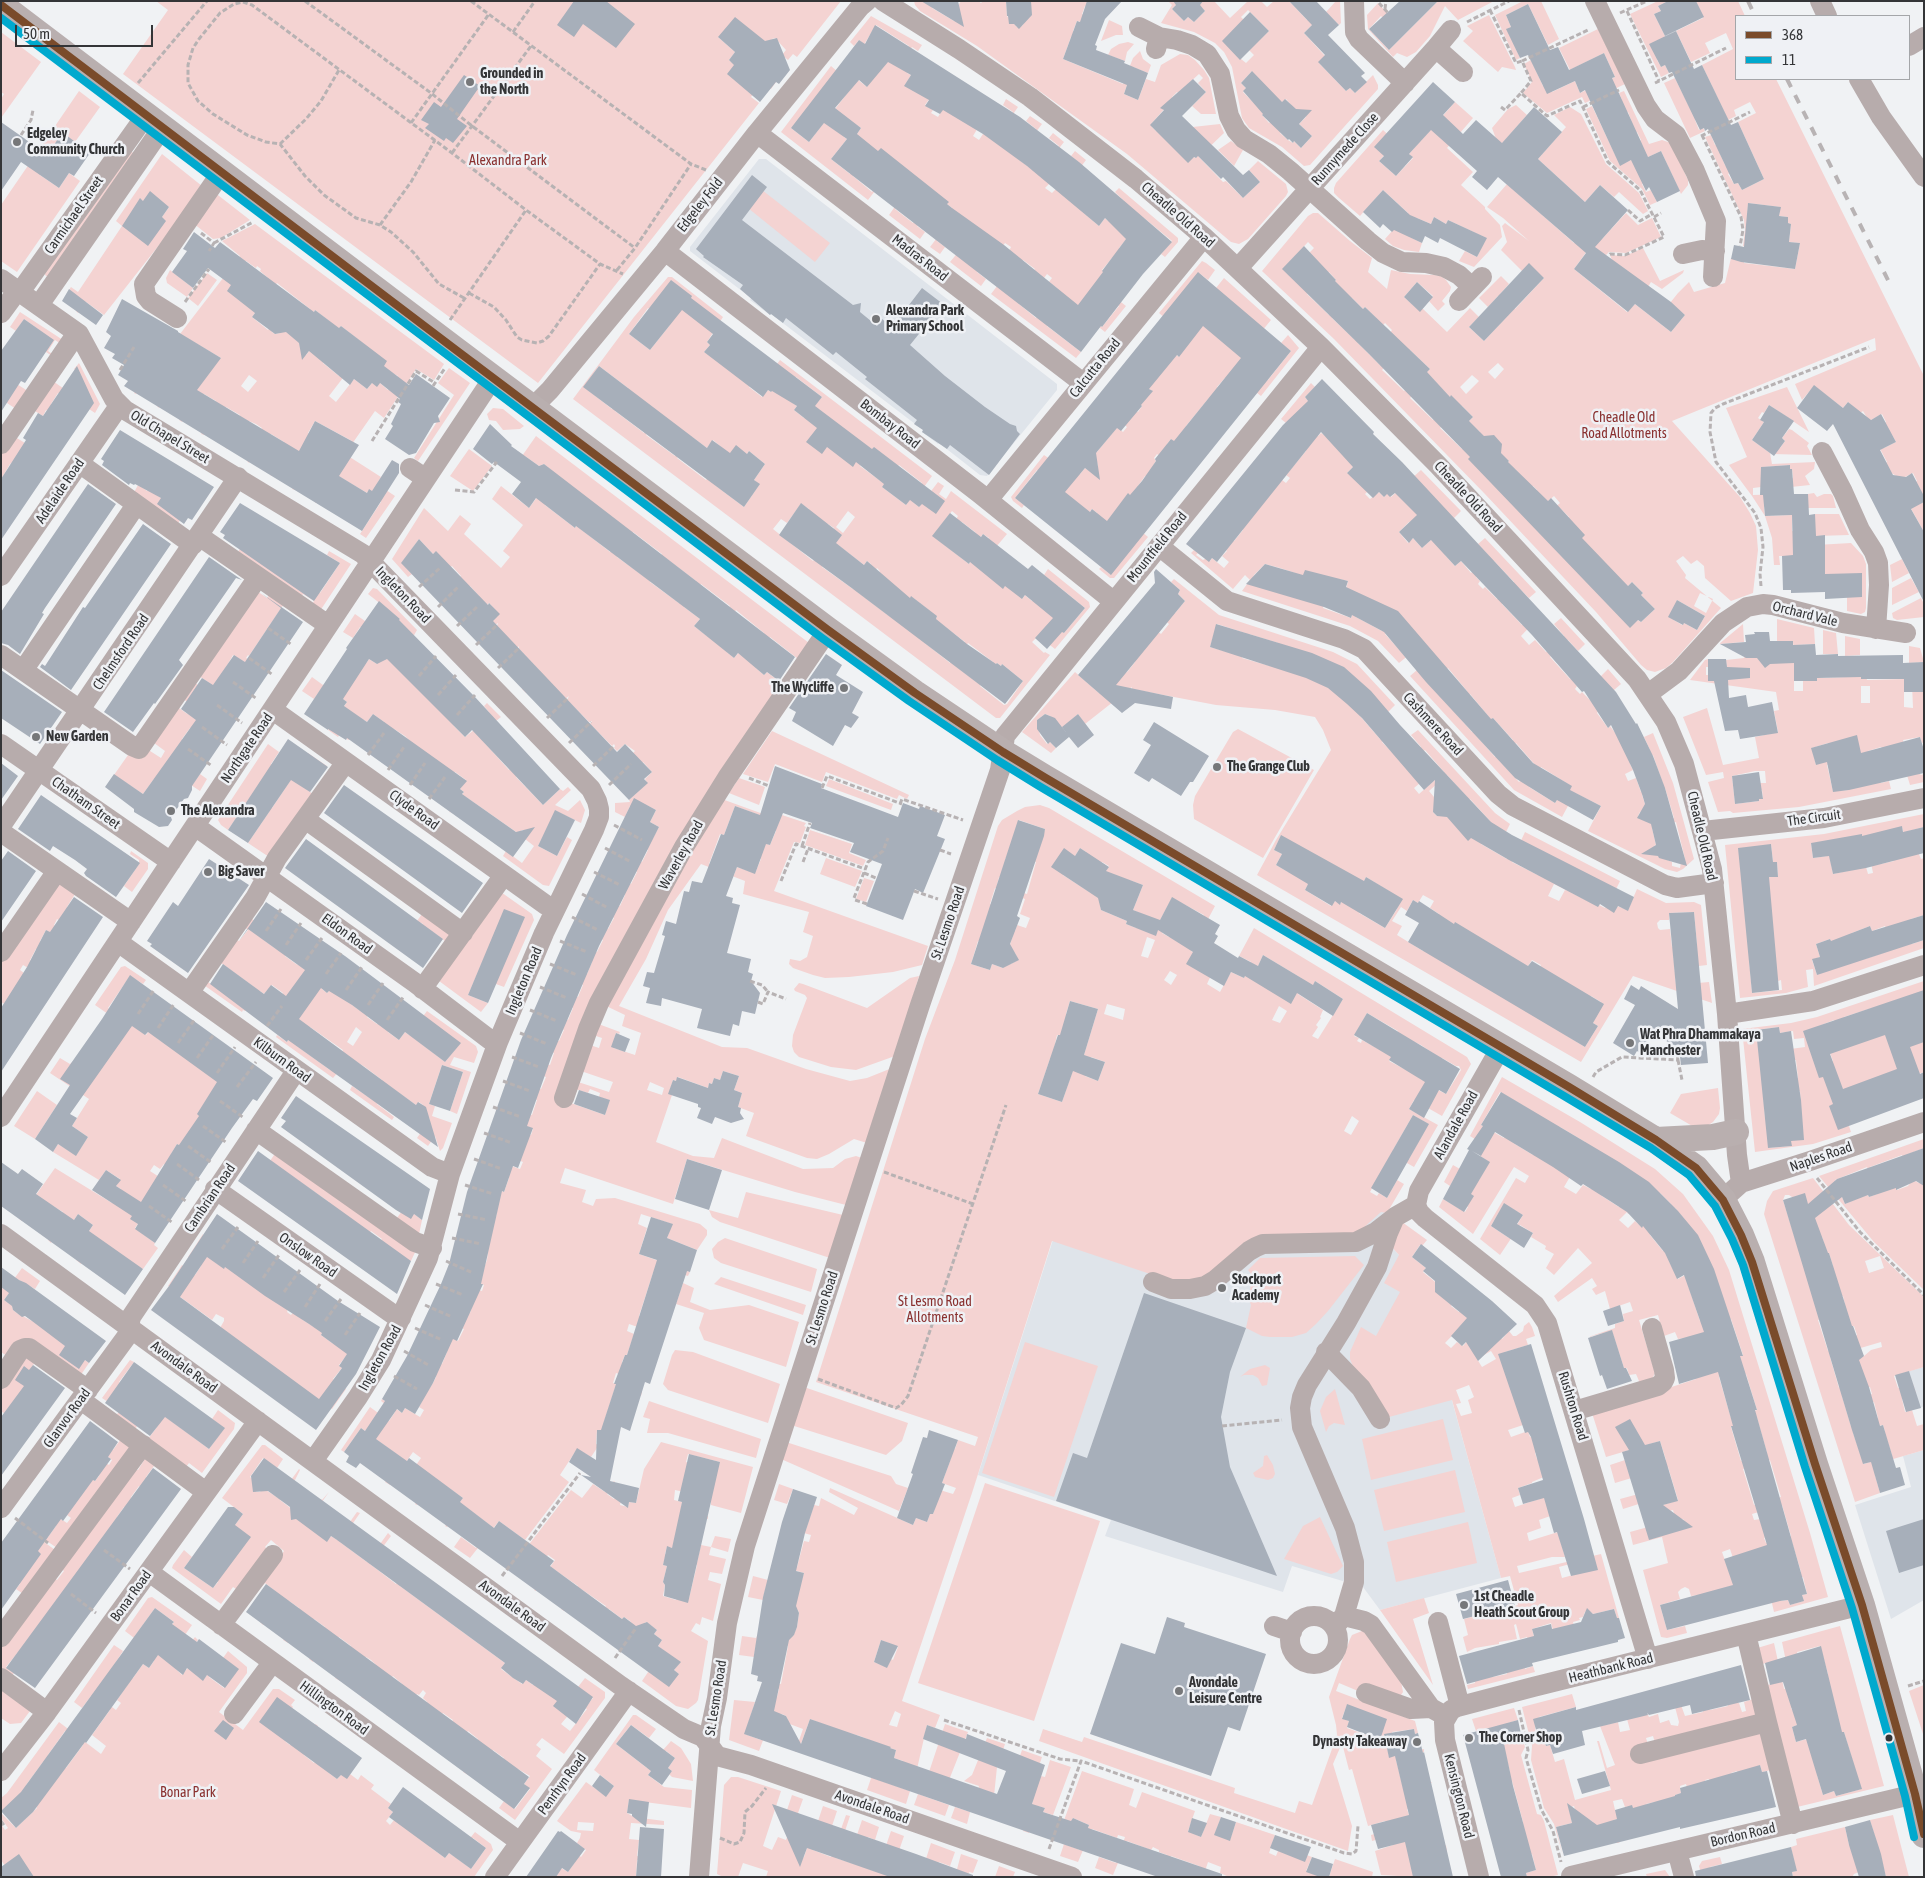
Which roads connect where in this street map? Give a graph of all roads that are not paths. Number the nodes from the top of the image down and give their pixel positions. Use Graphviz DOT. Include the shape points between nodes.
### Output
graph roads {
  1 [pos="867,1"];
  2 [pos="1354,1"];
  3 [pos="1595,1"];
  4 [pos="1820,1"];
  5 [pos="890,3"];
  6 [pos="1,6"];
  7 [pos="1827,15"];
  8 [pos="1139,27"];
  9 [pos="1451,30"];
  10 [pos="1924,37"];
  11 [pos="1910,45"];
  12 [pos="1436,48"];
  13 [pos="1463,72"];
  14 [pos="1860,80"];
  15 [pos="1405,83"];
  16 [pos="154,122"];
  17 [pos="757,133"];
  18 [pos="221,173"];
  19 [pos="1924,178"];
  20 [pos="1310,188"];
  21 [pos="1204,237"];
  22 [pos="665,250"];
  23 [pos="1715,251"];
  24 [pos="1682,254"];
  25 [pos="1238,268"];
  26 [pos="1714,277"];
  27 [pos="1,279"];
  28 [pos="1471,288"];
  29 [pos="18,291"];
  30 [pos="39,305"];
  31 [pos="1,313"];
  32 [pos="176,317"];
  33 [pos="77,333"];
  34 [pos="1322,347"];
  35 [pos="493,378"];
  36 [pos="1083,383"];
  37 [pos="119,406"];
  38 [pos="533,408"];
  39 [pos="1,444"];
  40 [pos="1822,452"];
  41 [pos="79,464"];
  42 [pos="238,477"];
  43 [pos="988,500"];
  44 [pos="136,505"];
  45 [pos="196,540"];
  46 [pos="1159,546"];
  47 [pos="370,561"];
  48 [pos="1,576"];
  49 [pos="258,577"];
  50 [pos="1113,601"];
  51 [pos="328,625"];
  52 [pos="1876,629"];
  53 [pos="828,630"];
  54 [pos="1906,633"];
  55 [pos="1,654"];
  56 [pos="24,670"];
  57 [pos="1648,694"];
  58 [pos="81,710"];
  59 [pos="273,710"];
  60 [pos="1,744"];
  61 [pos="1003,752"];
  62 [pos="352,766"];
  63 [pos="40,771"];
  64 [pos="1924,798"];
  65 [pos="305,819"];
  66 [pos="1,826"];
  67 [pos="195,826"];
  68 [pos="1,832"];
  69 [pos="1703,833"];
  70 [pos="172,862"];
  71 [pos="57,871"];
  72 [pos="504,875"];
  73 [pos="267,876"];
  74 [pos="1714,883"];
  75 [pos="555,909"];
  76 [pos="131,922"];
  77 [pos="462,933"];
  78 [pos="118,942"];
  79 [pos="1,952"];
  80 [pos="1924,965"];
  81 [pos="418,986"];
  82 [pos="186,991"];
  83 [pos="1727,1014"];
  84 [pos="499,1040"];
  85 [pos="1501,1047"];
  86 [pos="296,1071"];
  87 [pos="564,1098"];
  88 [pos="2,1114"];
  89 [pos="1924,1122"];
  90 [pos="257,1129"];
  91 [pos="1736,1132"];
  92 [pos="1656,1140"];
  93 [pos="449,1176"];
  94 [pos="219,1184"];
  95 [pos="1732,1191"];
  96 [pos="1416,1205"];
  97 [pos="1396,1217"];
  98 [pos="1,1234"];
  99 [pos="432,1245"];
  100 [pos="1153,1282"];
  101 [pos="401,1320"];
  102 [pos="128,1326"];
  103 [pos="1652,1328"];
  104 [pos="1326,1352"];
  105 [pos="1,1379"];
  106 [pos="84,1395"];
  107 [pos="1574,1411"];
  108 [pos="1380,1419"];
  109 [pos="258,1421"];
  110 [pos="143,1445"];
  111 [pos="314,1461"];
  112 [pos="206,1492"];
  113 [pos="1,1508"];
  114 [pos="273,1555"];
  115 [pos="146,1575"];
  116 [pos="1862,1605"];
  117 [pos="1339,1621"];
  118 [pos="1438,1622"];
  119 [pos="221,1625"];
  120 [pos="1746,1634"];
  121 [pos="1,1637"];
  122 [pos="1648,1659"];
  123 [pos="272,1663"];
  124 [pos="1,1678"];
  125 [pos="630,1691"];
  126 [pos="1366,1693"];
  127 [pos="1446,1710"];
  128 [pos="47,1712"];
  129 [pos="234,1714"];
  130 [pos="1766,1722"];
  131 [pos="709,1746"];
  132 [pos="1640,1754"];
  133 [pos="2,1770"];
  134 [pos="1915,1794"];
  135 [pos="1793,1824"];
  136 [pos="1924,1835"];
  137 [pos="520,1842"];
  138 [pos="1677,1850"];
  139 [pos="1566,1872"];
  140 [pos="495,1877"];
  141 [pos="699,1877"];
  142 [pos="1072,1877"];
  143 [pos="1479,1877"];
  144 [pos="1684,1877"];
  1 -- 17 [label="street, Edgeley Fold"];
  2 -- 15 [label="street" via="1355,32 1359,39"];
  3 -- 23 [label="street" via="1651,114 1670,129 1682,145 1716,221"];
  4 -- 7 [label="street"];
  5 -- 21 [label="street, Cheadle Old Road" via="1030,97 1136,179"];
  6 -- 16 [label="main road"];
  8 -- 20 [label="street" via="1158,43 1177,40 1207,54 1220,74 1229,116 1236,130"];
  9 -- 12 [label="street, Runnymede Close"];
  10 -- 11 [label="street"];
  12 -- 13 [label="street"];
  12 -- 15 [label="street, Runnymede Close"];
  14 -- 19 [label="street"];
  15 -- 20 [label="street, Runnymede Close"];
  16 -- 18 [label="main road"];
  16 -- 29 [label="street, Carmichael Street"];
  16 -- 30 [label="street, Carmichael Street"];
  17 -- 22 [label="street, Edgeley Fold"];
  17 -- 36 [label="street, Madras Road"];
  18 -- 32 [label="street" via="144,284 150,301"];
  18 -- 35 [label="main road"];
  20 -- 25 [label="street, Runnymede Close"];
  20 -- 28 [label="street" via="1383,253 1402,262 1444,267 1459,275"];
  21 -- 25 [label="street, Cheadle Old Road"];
  21 -- 36 [label="street, Calcutta Road"];
  22 -- 38 [label="street, Edgeley Fold"];
  22 -- 43 [label="street, Bombay Road"];
  23 -- 24 [label="street"];
  23 -- 26 [label="street"];
  25 -- 34 [label="street, Cheadle Old Road"];
  27 -- 29 [label="street, Old Chapel Street"];
  29 -- 30 [label="street, Old Chapel Street"];
  29 -- 31 [label="street, Carmichael Street"];
  30 -- 33 [label="street, Old Chapel Street"];
  33 -- 37 [label="street, Old Chapel Street"];
  33 -- 39 [label="street"];
  34 -- 46 [label="street, Mountfield Road"];
  34 -- 57 [label="street, Cheadle Old Road" via="1553,586"];
  35 -- 38 [label="main road"];
  35 -- 47 [label="street, Northgate Road" via="418,473"];
  36 -- 43 [label="street, Calcutta Road"];
  37 -- 41 [label="street, Adelaide Road"];
  37 -- 42 [label="street, Old Chapel Street"];
  38 -- 53 [label="main road"];
  40 -- 52 [label="street" via="1827,478 1878,563"];
  41 -- 44 [label="street"];
  41 -- 48 [label="street, Adelaide Road"];
  42 -- 45 [label="street, Chelmsford Road"];
  42 -- 47 [label="street, Old Chapel Street"];
  43 -- 50 [label="street, Bombay Road"];
  44 -- 45 [label="street"];
  44 -- 56 [label="street"];
  45 -- 49 [label="street"];
  45 -- 58 [label="street, Chelmsford Road"];
  46 -- 50 [label="street, Mountfield Road"];
  46 -- 74 [label="street, Cashmere Road" via="1227,601 1344,639 1364,650 1512,806 1665,885 1677,888"];
  47 -- 51 [label="street, Northgate Road"];
  47 -- 75 [label="street, Ingleton Road" via="595,796 598,818"];
  49 -- 51 [label="street"];
  49 -- 58 [label="street" via="139,749"];
  50 -- 61 [label="street, Mountfield Road" via="1004,736"];
  51 -- 59 [label="street, Northgate Road"];
  52 -- 54 [label="street, Orchard Vale"];
  52 -- 57 [label="street, Orchard Vale" via="1763,604 1747,608 1723,623 1679,672"];
  53 -- 61 [label="main road"];
  53 -- 87 [label="street, Waverley Road" via="684,847 599,1003"];
  55 -- 56 [label="street"];
  56 -- 58 [label="street"];
  57 -- 69 [label="street, Cheadle Old Road" via="1666,722 1684,764"];
  58 -- 63 [label="street, Chelmsford Road"];
  59 -- 62 [label="street, Clyde Road"];
  59 -- 67 [label="street, Northgate Road"];
  60 -- 63 [label="street, Chatham Street"];
  61 -- 85 [label="main road"];
  61 -- 131 [label="street, St. Lesmo Road" via="1000,770 745,1546 727,1623"];
  62 -- 65 [label="street"];
  62 -- 72 [label="street, Clyde Road"];
  63 -- 66 [label="street, Chelmsford Road"];
  63 -- 70 [label="street, Chatham Street"];
  64 -- 69 [label="street, The Circuit" via="1824,818"];
  65 -- 73 [label="street"];
  65 -- 77 [label="street"];
  67 -- 70 [label="street, Northgate Road"];
  67 -- 73 [label="street, Eldon Road"];
  68 -- 71 [label="street"];
  69 -- 74 [label="street, Cheadle Old Road"];
  70 -- 76 [label="street, Northgate Road"];
  71 -- 76 [label="street"];
  71 -- 79 [label="street"];
  72 -- 75 [label="street, Clyde Road"];
  72 -- 77 [label="street"];
  73 -- 81 [label="street, Eldon Road"];
  73 -- 82 [label="street" via="255,898"];
  74 -- 83 [label="street, Cheadle Old Road"];
  75 -- 84 [label="street, Ingleton Road"];
  76 -- 78 [label="street, Northgate Road"];
  77 -- 81 [label="street"];
  78 -- 82 [label="street, Kilburn Road"];
  78 -- 88 [label="street, Northgate Road"];
  80 -- 83 [label="street" via="1813,1001"];
  81 -- 84 [label="street, Eldon Road" via="489,1038"];
  82 -- 86 [label="street, Kilburn Road"];
  83 -- 91 [label="street, Cheadle Old Road"];
  84 -- 93 [label="street, Ingleton Road"];
  85 -- 92 [label="main road"];
  85 -- 96 [label="street, Alandale Road" via="1419,1192"];
  86 -- 90 [label="street, Cambrian Road"];
  86 -- 93 [label="street, Kilburn Road"];
  89 -- 95 [label="street, Naples Road"];
  90 -- 94 [label="street, Cambrian Road"];
  90 -- 99 [label="street" via="415,1242"];
  91 -- 92 [label="main road"];
  91 -- 95 [label="street, Cheadle Old Road"];
  92 -- 95 [label="main road"];
  93 -- 99 [label="street, Ingleton Road"];
  94 -- 101 [label="street, Onslow Road" via="248,1212"];
  94 -- 102 [label="street, Cambrian Road"];
  95 -- 116 [label="main road" via="1741,1235"];
  96 -- 97 [label="street"];
  96 -- 107 [label="street, Rushton Road" via="1425,1218 1540,1310 1551,1333"];
  97 -- 100 [label="street" via="1356,1242 1263,1244 1249,1251 1205,1286 1171,1289"];
  97 -- 104 [label="street" via="1377,1267"];
  98 -- 102 [label="street, Avondale Road"];
  99 -- 101 [label="street, Ingleton Road"];
  101 -- 111 [label="street, Ingleton Road" via="358,1397"];
  102 -- 106 [label="street, Glanvor Road" via="127,1336"];
  102 -- 109 [label="street, Avondale Road"];
  103 -- 107 [label="street" via="1664,1370 1662,1382 1658,1386"];
  104 -- 108 [label="street" via="1361,1388"];
  104 -- 117 [label="street" via="1302,1397 1300,1418 1345,1528 1354,1562 1354,1582"];
  105 -- 106 [label="street" via="20,1350 30,1348"];
  106 -- 110 [label="street"];
  106 -- 113 [label="street, Glanvor Road"];
  107 -- 122 [label="street, Rushton Road"];
  109 -- 111 [label="street, Avondale Road"];
  109 -- 112 [label="street, Bonar Road"];
  110 -- 112 [label="street"];
  110 -- 121 [label="street"];
  111 -- 125 [label="street, Avondale Road"];
  112 -- 115 [label="street, Bonar Road"];
  114 -- 119 [label="street"];
  115 -- 119 [label="street, Hillington Road"];
  115 -- 128 [label="street, Bonar Road"];
  116 -- 120 [label="street, Heathbank Road"];
  116 -- 134 [label="main road"];
  117 -- 117 [label="street" via="1315,1616 1283,1629 1294,1654 1305,1663 1319,1664 1331,1658 1338,1646"];
  117 -- 127 [label="street" via="1364,1621 1371,1625"];
  118 -- 127 [label="street, Kensington Road"];
  119 -- 123 [label="street, Hillington Road"];
  120 -- 122 [label="street, Heathbank Road"];
  120 -- 130 [label="street"];
  122 -- 127 [label="street, Heathbank Road"];
  123 -- 129 [label="street"];
  123 -- 137 [label="street, Hillington Road"];
  124 -- 128 [label="street"];
  125 -- 131 [label="street, Avondale Road" via="684,1729 703,1737"];
  125 -- 137 [label="street, Penrhyn Road"];
  126 -- 127 [label="street, Heathbank Road" via="1411,1709"];
  127 -- 143 [label="street, Kensington Road" via="1445,1740"];
  128 -- 133 [label="street, Bonar Road"];
  130 -- 132 [label="street"];
  130 -- 135 [label="street"];
  131 -- 141 [label="street, St. Lesmo Road"];
  131 -- 142 [label="street, Avondale Road" via="717,1756 772,1772"];
  134 -- 135 [label="street, Bordon Road"];
  134 -- 136 [label="main road"];
  135 -- 138 [label="street, Bordon Road"];
  137 -- 140 [label="street, Penrhyn Road"];
  138 -- 139 [label="street, Bordon Road"];
  138 -- 144 [label="street"];
}
